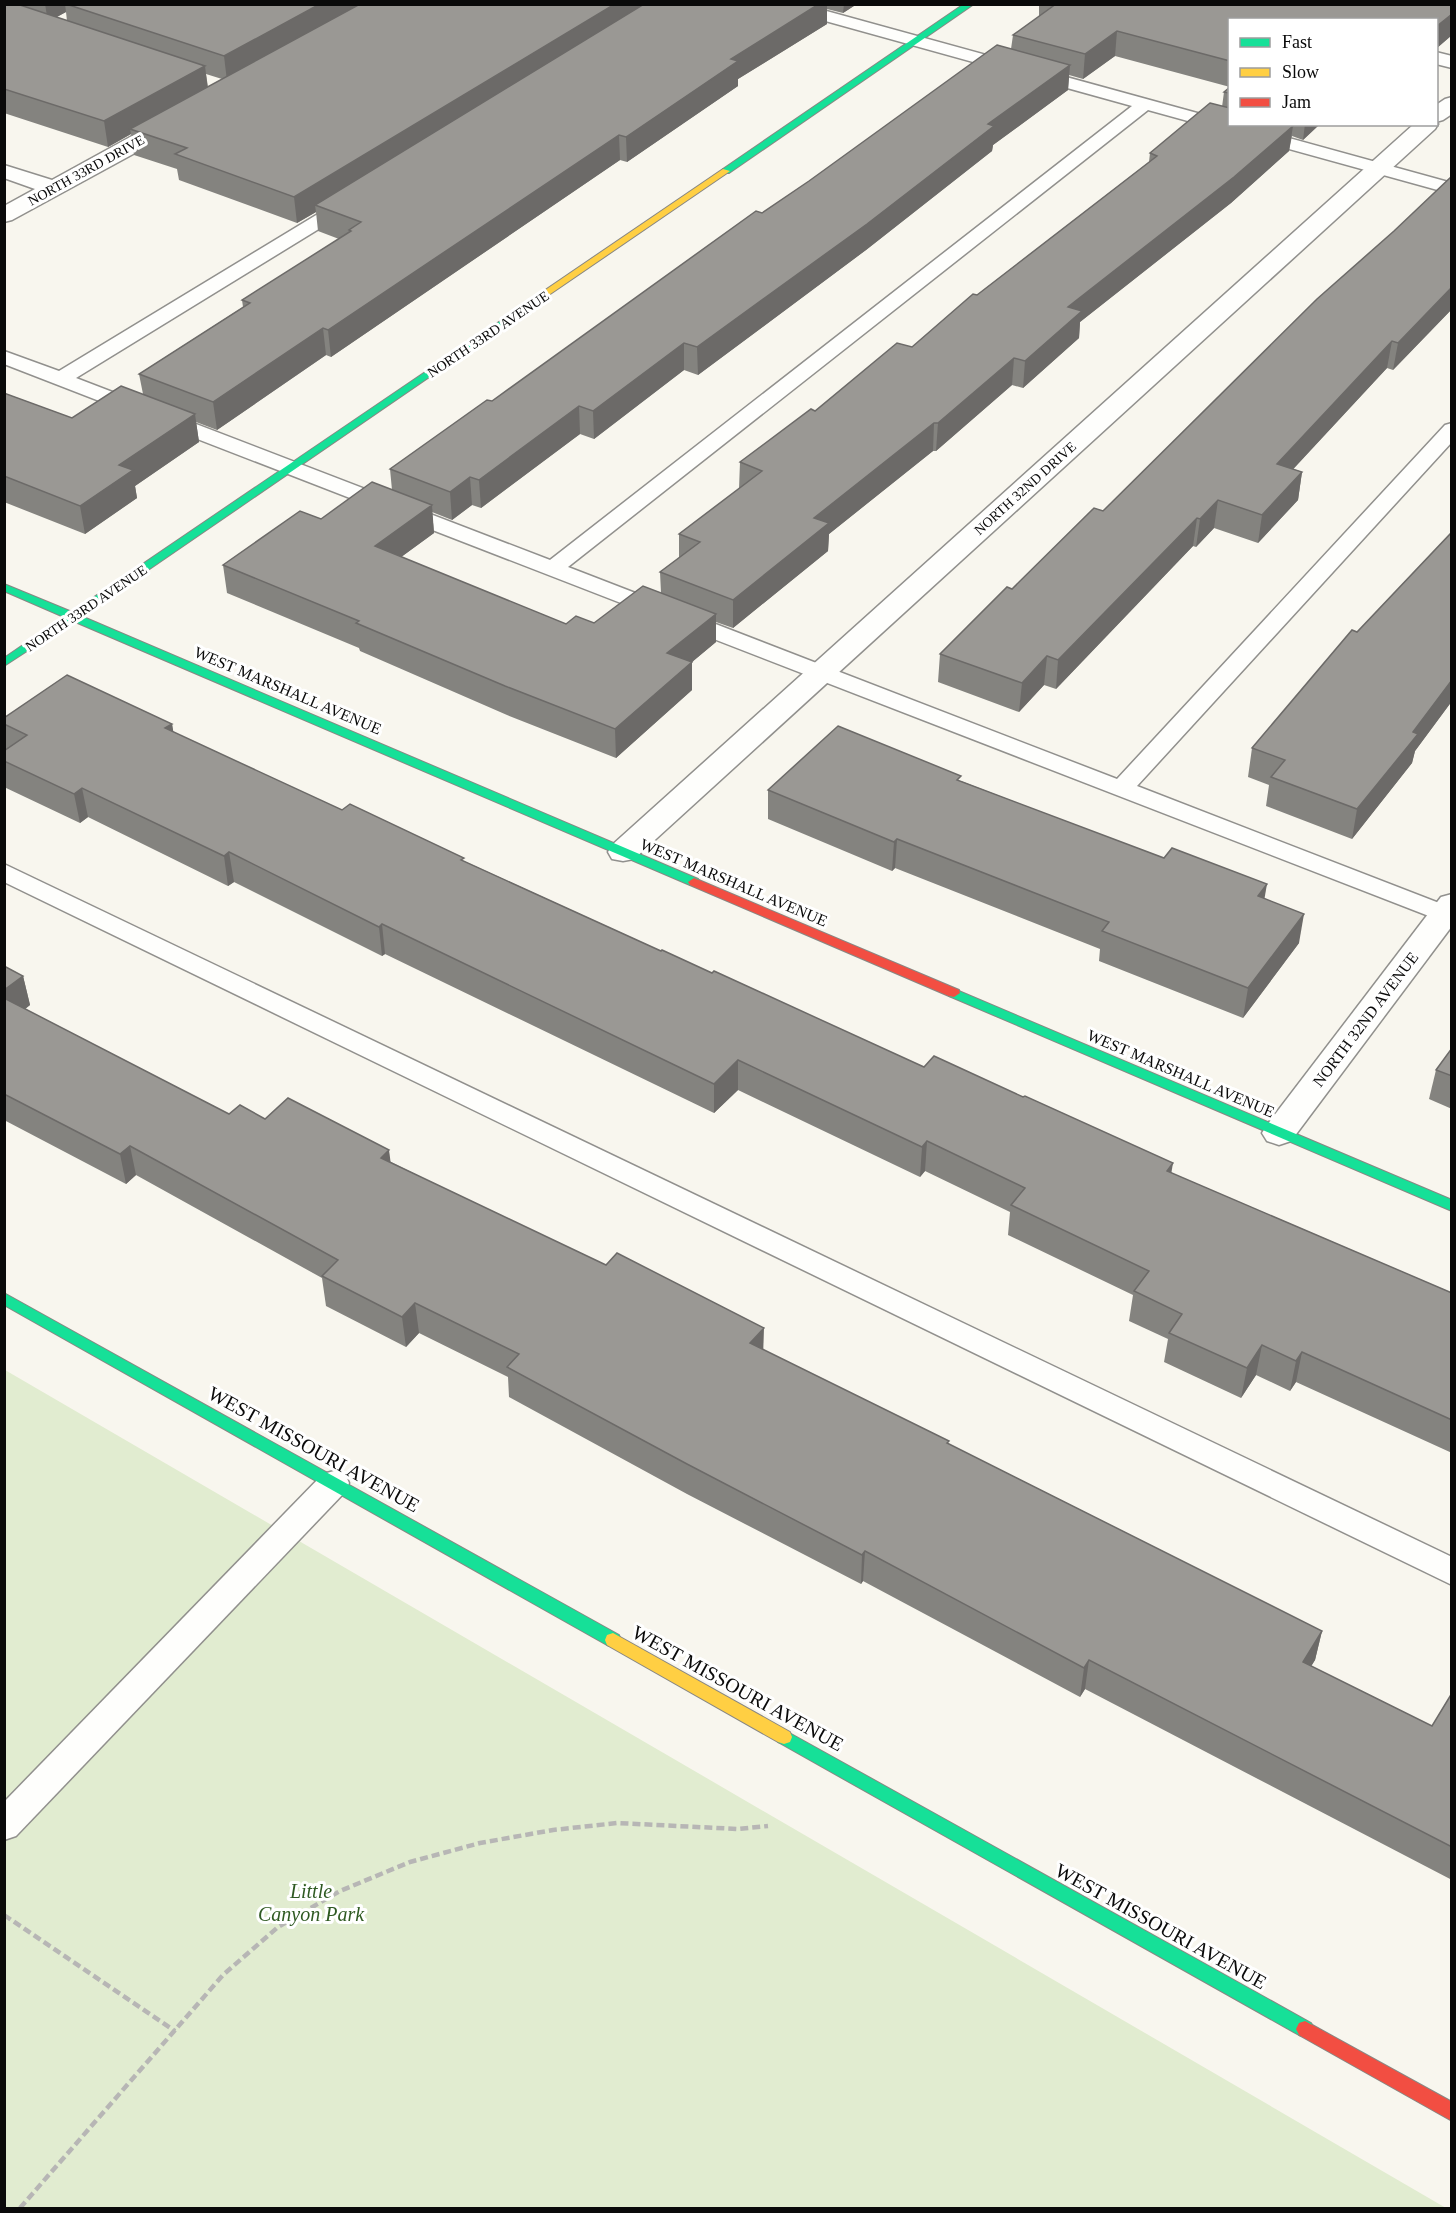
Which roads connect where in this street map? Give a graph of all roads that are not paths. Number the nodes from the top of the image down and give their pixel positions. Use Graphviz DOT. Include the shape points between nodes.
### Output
graph roads {
  1 [pos="781,4"];
  2 [pos="970,4"];
  3 [pos="916,42"];
  4 [pos="1452,103"];
  5 [pos="1144,105"];
  6 [pos="190,114"];
  7 [pos="1438,115"];
  8 [pos="1425,126"];
  9 [pos="1378,169"];
  10 [pos="4,171"];
  11 [pos="53,188"];
  12 [pos="1452,189"];
  13 [pos="367,192"];
  14 [pos="4,215"];
  15 [pos="4,357"];
  16 [pos="61,379"];
  17 [pos="1452,429"];
  18 [pos="291,468"];
  19 [pos="552,569"];
  20 [pos="4,587"];
  21 [pos="73,617"];
  22 [pos="4,663"];
  23 [pos="821,673"];
  24 [pos="1121,789"];
  25 [pos="623,852"];
  26 [pos="4,872"];
  27 [pos="1449,912"];
  28 [pos="1280,1133"];
  29 [pos="1452,1206"];
  30 [pos="4,1298"];
  31 [pos="334,1483"];
  32 [pos="1452,1572"];
  33 [pos="4,1825"];
  34 [pos="1452,2112"];
  1 -- 3 [label="lane"];
  2 -- 3 [label="street, NORTH 33RD AVENUE"];
  3 -- 5 [label="lane"];
  3 -- 18 [label="street, NORTH 33RD AVENUE"];
  4 -- 7 [label="street"];
  5 -- 9 [label="lane"];
  5 -- 19 [label="lane"];
  6 -- 11 [label="street, NORTH 33RD DRIVE"];
  8 -- 9 [label="street, NORTH 32ND DRIVE"];
  9 -- 12 [label="lane"];
  9 -- 23 [label="street, NORTH 32ND DRIVE"];
  10 -- 11 [label="street"];
  11 -- 14 [label="street, NORTH 33RD DRIVE"];
  13 -- 16 [label="lane"];
  15 -- 16 [label="lane"];
  16 -- 18 [label="lane"];
  17 -- 24 [label="lane"];
  18 -- 19 [label="lane"];
  18 -- 21 [label="street, NORTH 33RD AVENUE"];
  19 -- 23 [label="lane"];
  20 -- 21 [label="street, WEST MARSHALL AVENUE"];
  21 -- 22 [label="street, NORTH 33RD AVENUE"];
  21 -- 25 [label="street, WEST MARSHALL AVENUE"];
  23 -- 24 [label="lane"];
  23 -- 25 [label="street, NORTH 32ND DRIVE"];
  24 -- 27 [label="lane"];
  25 -- 28 [label="street, WEST MARSHALL AVENUE"];
  26 -- 32 [label="lane"];
  27 -- 28 [label="street, NORTH 32ND AVENUE"];
  28 -- 29 [label="street, WEST MARSHALL AVENUE"];
  30 -- 31 [label="street, WEST MISSOURI AVENUE"];
  31 -- 33 [label="lane"];
  31 -- 34 [label="street, WEST MISSOURI AVENUE"];
}
